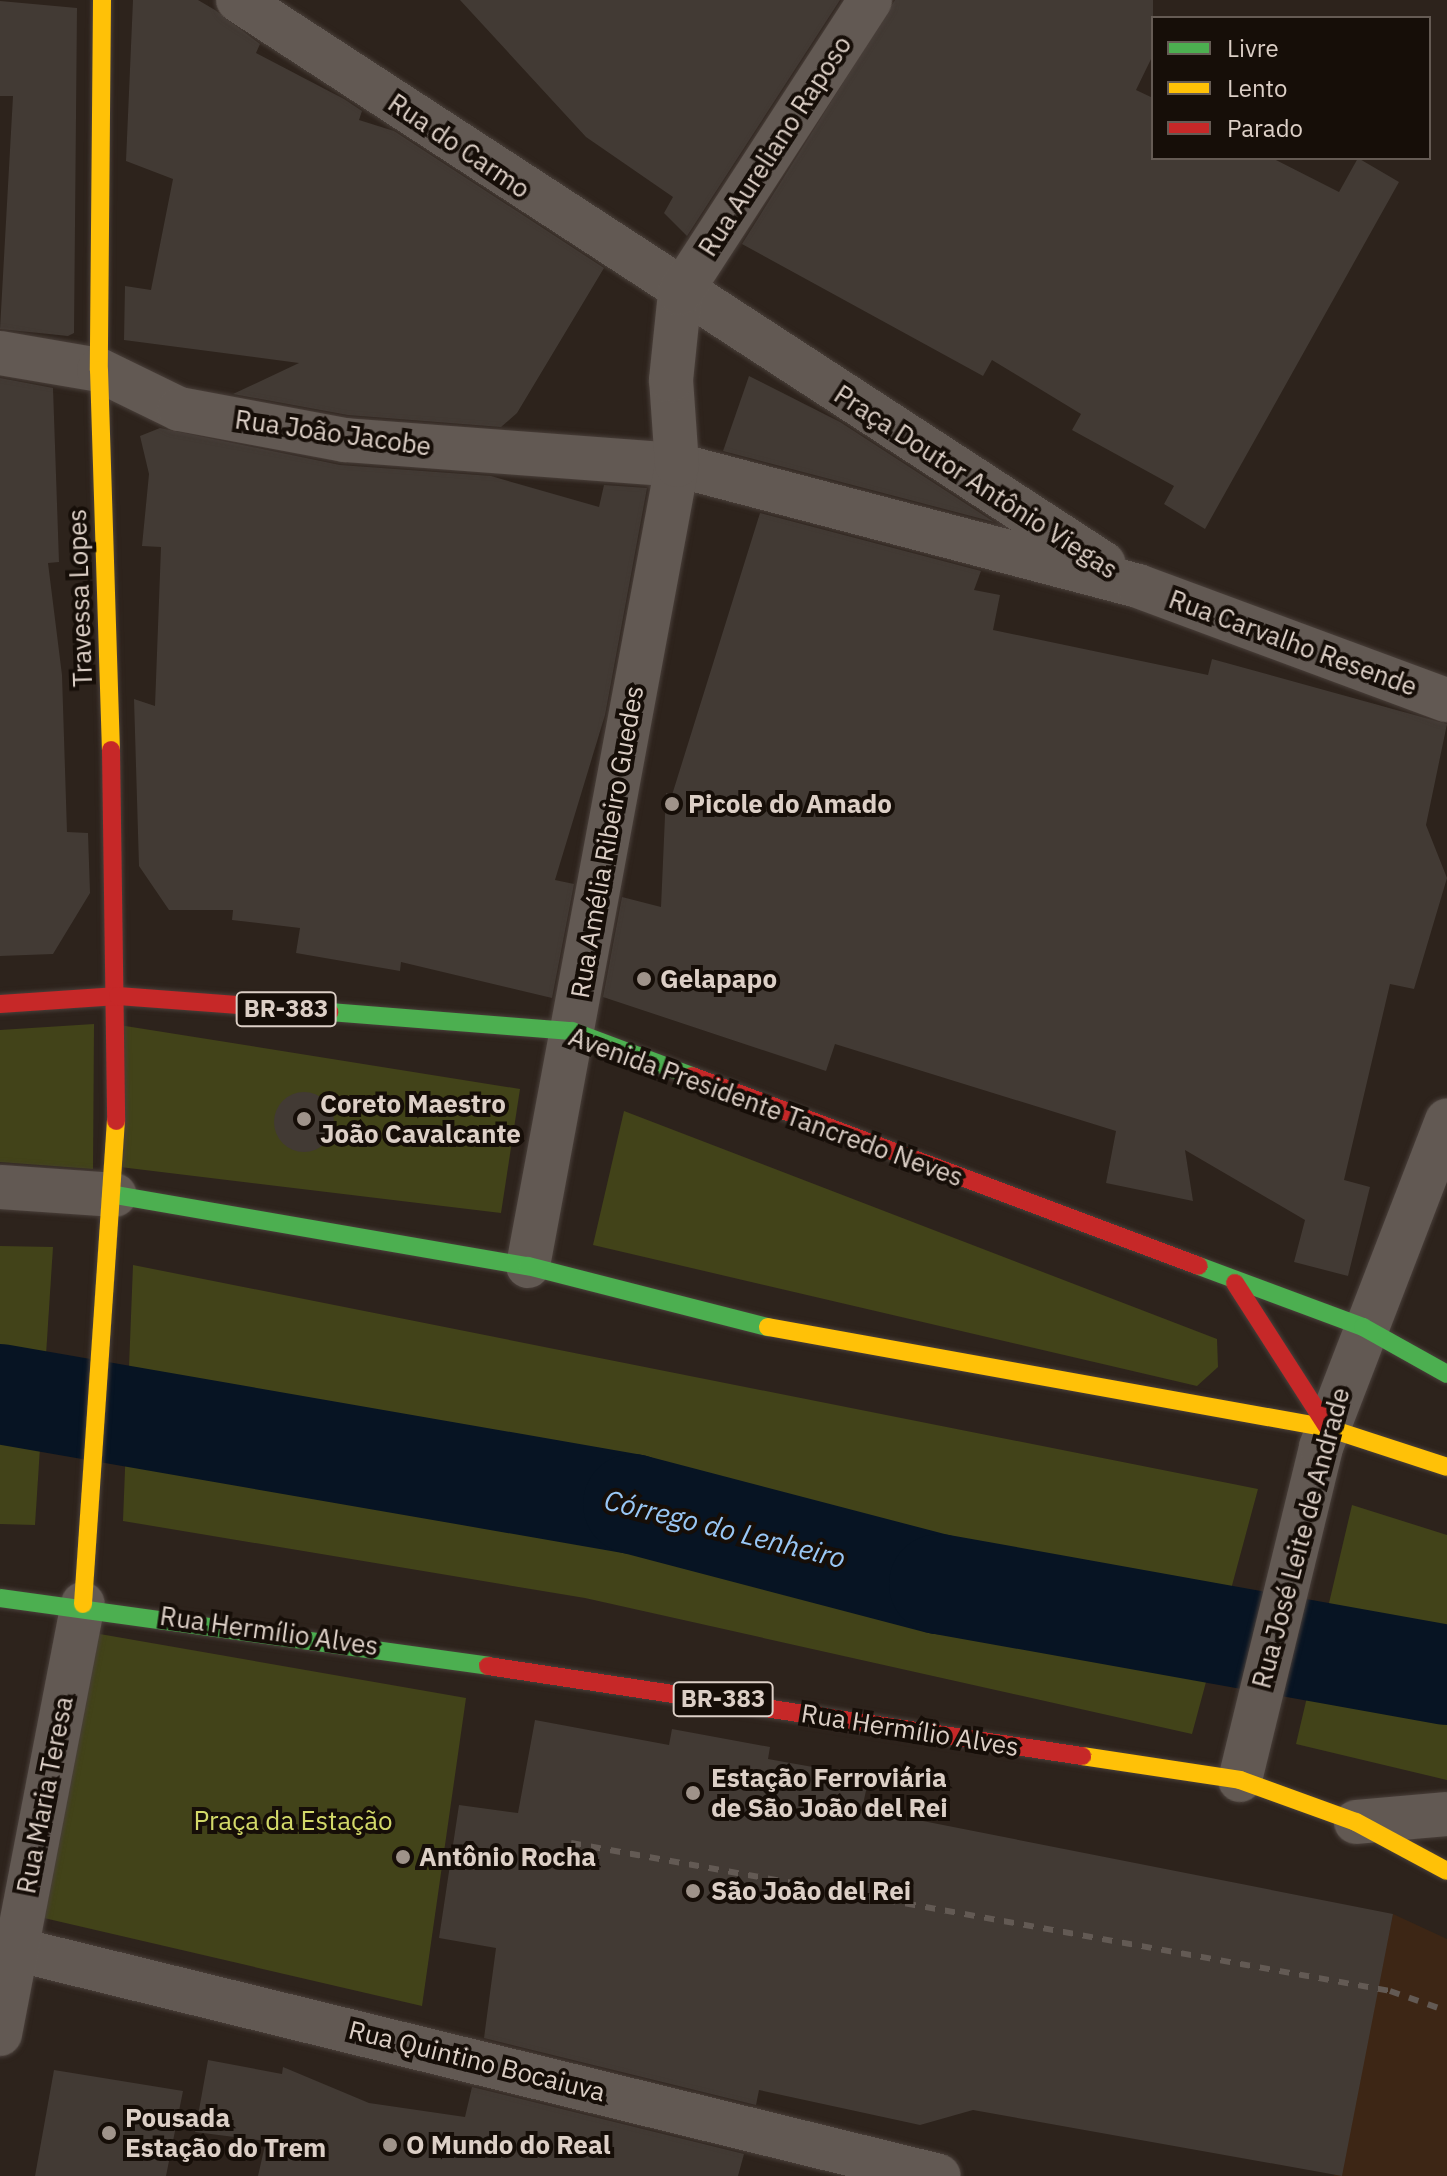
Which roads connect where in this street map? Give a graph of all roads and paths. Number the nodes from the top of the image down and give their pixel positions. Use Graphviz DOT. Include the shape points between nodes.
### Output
graph roads {
  1 [pos="102,0"];
  2 [pos="238,0"];
  3 [pos="870,0"];
  4 [pos="680,293"];
  5 [pos="0,353"];
  6 [pos="99,370"];
  7 [pos="677,465"];
  8 [pos="1138,586"];
  9 [pos="1447,700"];
  10 [pos="118,996"];
  11 [pos="0,1004"];
  12 [pos="572,1031"];
  13 [pos="1447,1121"];
  14 [pos="0,1187"];
  15 [pos="113,1215"];
  16 [pos="528,1266"];
  17 [pos="1235,1283"];
  18 [pos="1363,1327"];
  19 [pos="1447,1374"];
  20 [pos="1325,1438"];
  21 [pos="1447,1467"];
  22 [pos="0,1598"];
  23 [pos="83,1604"];
  24 [pos="1240,1780"];
  25 [pos="1447,1814"];
  26 [pos="1356,1822"];
  27 [pos="1447,1871"];
  28 [pos="15,1949"];
  29 [pos="0,2034"];
  30 [pos="939,2176"];
  1 -- 6 [label="main road, Travessa Lopes"];
  2 -- 4 [label="street, Rua do Carmo"];
  3 -- 4 [label="street, Rua Aureliano Raposo"];
  4 -- 7 [label="street" via="671,380"];
  4 -- 8 [label="street, Praça Doutor Antônio Viegas"];
  5 -- 6 [label="street, Rua João Jacobe"];
  6 -- 7 [label="street, Rua João Jacobe" via="179,409 345,440"];
  6 -- 10 [label="main road, Travessa Lopes"];
  7 -- 8 [label="street, Praça Doutor Antônio Viegas"];
  7 -- 12 [label="street, Rua Amélia Ribeiro Guedes"];
  8 -- 9 [label="street, Rua Carvalho Resende"];
  10 -- 11 [label="main road, Avenida Presidente Tancredo Neves / BR-383"];
  10 -- 12 [label="main road, Avenida Presidente Tancredo Neves / BR-383"];
  10 -- 15 [label="main road, Travessa Lopes"];
  12 -- 16 [label="street, Rua Amélia Ribeiro Guedes"];
  12 -- 17 [label="main road, Avenida Presidente Tancredo Neves / BR-383"];
  13 -- 18 [label="street, Rua José Leite de Andrade"];
  14 -- 15 [label="street"];
  15 -- 16 [label="main road"];
  15 -- 23 [label="main road, Travessa Lopes"];
  16 -- 20 [label="main road" via="773,1328"];
  17 -- 18 [label="main road, Avenida Presidente Tancredo Neves / BR-383"];
  17 -- 20 [label="main road"];
  18 -- 19 [label="main road, Avenida Presidente Tancredo Neves / BR-383"];
  18 -- 20 [label="street, Rua José Leite de Andrade"];
  20 -- 21 [label="main road"];
  20 -- 24 [label="street, Rua José Leite de Andrade"];
  22 -- 23 [label="main road, BR-383"];
  23 -- 24 [label="main road, Rua Hermílio Alves / BR-383"];
  23 -- 28 [label="street, Rua Maria Teresa"];
  24 -- 26 [label="main road, Rua Hermílio Alves / BR-383"];
  25 -- 26 [label="street, Rua Hermílio Alves"];
  26 -- 27 [label="main road, BR-383"];
  28 -- 29 [label="street, Rua Maria Teresa"];
  28 -- 30 [label="street, Rua Quintino Bocaiuva"];
}
